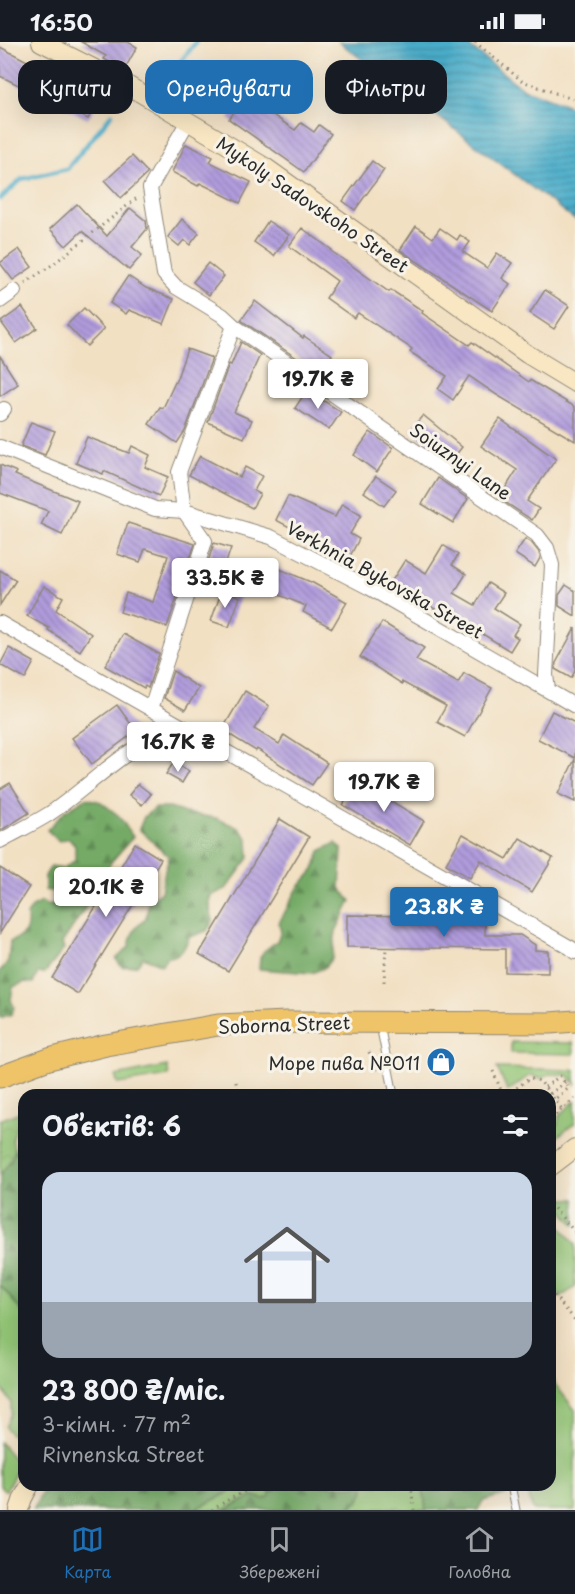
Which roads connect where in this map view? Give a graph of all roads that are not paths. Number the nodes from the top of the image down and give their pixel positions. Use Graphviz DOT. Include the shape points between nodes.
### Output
graph roads {
  1 [pos="41,42"];
  2 [pos="188,121"];
  3 [pos="14,291"];
  4 [pos="0,301"];
  5 [pos="234,326"];
  6 [pos="575,383"];
  7 [pos="0,447"];
  8 [pos="184,511"];
  9 [pos="0,623"];
  10 [pos="548,690"];
  11 [pos="575,706"];
  12 [pos="151,709"];
  13 [pos="181,727"];
  14 [pos="0,841"];
  15 [pos="575,952"];
  16 [pos="575,1021"];
  17 [pos="380,1022"];
  18 [pos="550,1023"];
  19 [pos="575,1029"];
  20 [pos="0,1077"];
  21 [pos="393,1089"];
  22 [pos="575,1148"];
  23 [pos="556,1162"];
  24 [pos="27,1491"];
  25 [pos="512,1491"];
  26 [pos="19,1510"];
  27 [pos="516,1510"];
  1 -- 2 [label="street, Mykoly Sadovskoho Street"];
  2 -- 5 [label="street, Soiuznyi Lane" via="150,188 164,274 176,287"];
  2 -- 6 [label="street, Mykoly Sadovskoho Street" via="266,167 527,354"];
  3 -- 4 [label="street"];
  5 -- 8 [label="street" via="179,472"];
  5 -- 10 [label="street, Soiuznyi Lane" via="537,535 547,548 552,565"];
  7 -- 8 [label="street, Verkhnia Bykovska Street" via="155,509"];
  8 -- 10 [label="street, Verkhnia Bykovska Street" via="271,537 370,588"];
  8 -- 12 [label="street" via="205,541"];
  9 -- 12 [label="street"];
  10 -- 11 [label="street, Verkhnia Bykovska Street"];
  12 -- 13 [label="street"];
  13 -- 14 [label="street" via="144,742 49,813"];
  13 -- 15 [label="street"];
  16 -- 18 [label="main road, Soborna Street"];
  17 -- 18 [label="main road, Soborna Street"];
  17 -- 20 [label="main road, Soborna Street" via="218,1025 106,1045 49,1059"];
  17 -- 21 [label="lane"];
  18 -- 19 [label="street"];
  22 -- 23 [label="street"];
  24 -- 26 [label="street"];
  25 -- 27 [label="lane"];
}
